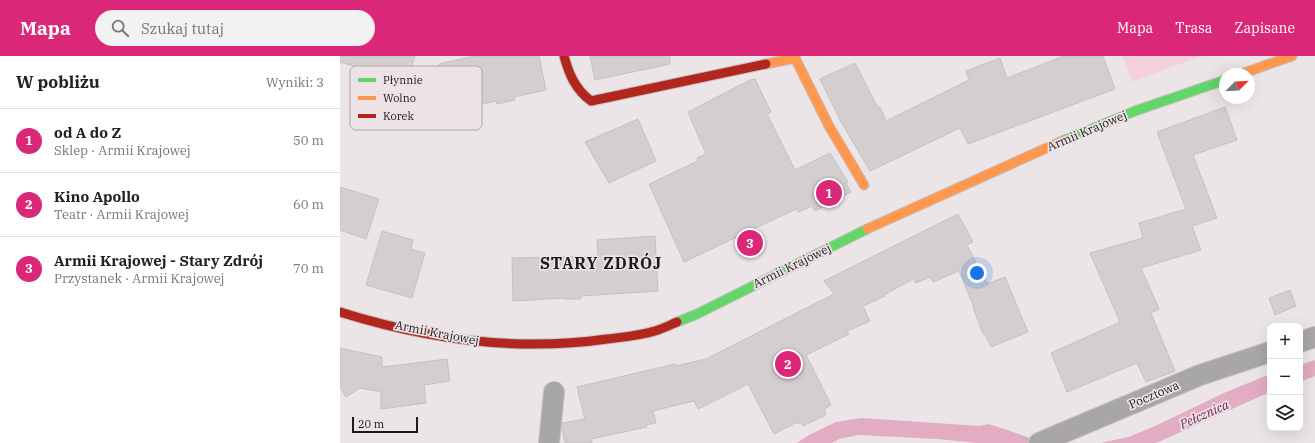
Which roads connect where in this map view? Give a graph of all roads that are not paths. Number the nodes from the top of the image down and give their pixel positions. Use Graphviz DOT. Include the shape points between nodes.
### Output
graph roads {
  1 [pos="564,56"];
  2 [pos="1292,56"];
  3 [pos="1255,69"];
  4 [pos="1219,82"];
  5 [pos="864,185"];
  6 [pos="340,312"];
  7 [pos="1315,337"];
  8 [pos="1303,341"];
  9 [pos="1267,353"];
  10 [pos="554,392"];
  11 [pos="1043,441"];
  12 [pos="549,443"];
  1 -- 5 [label="main road" via="570,77 582,95 591,101 795,58 829,126"];
  2 -- 3 [label="main road"];
  4 -- 6 [label="main road, Armii Krajowej" via="1085,131 887,220 695,315 655,331 581,343 492,343 438,336"];
  7 -- 8 [label="street"];
  9 -- 11 [label="street, Pocztowa" via="1200,375"];
  10 -- 12 [label="street"];
}
